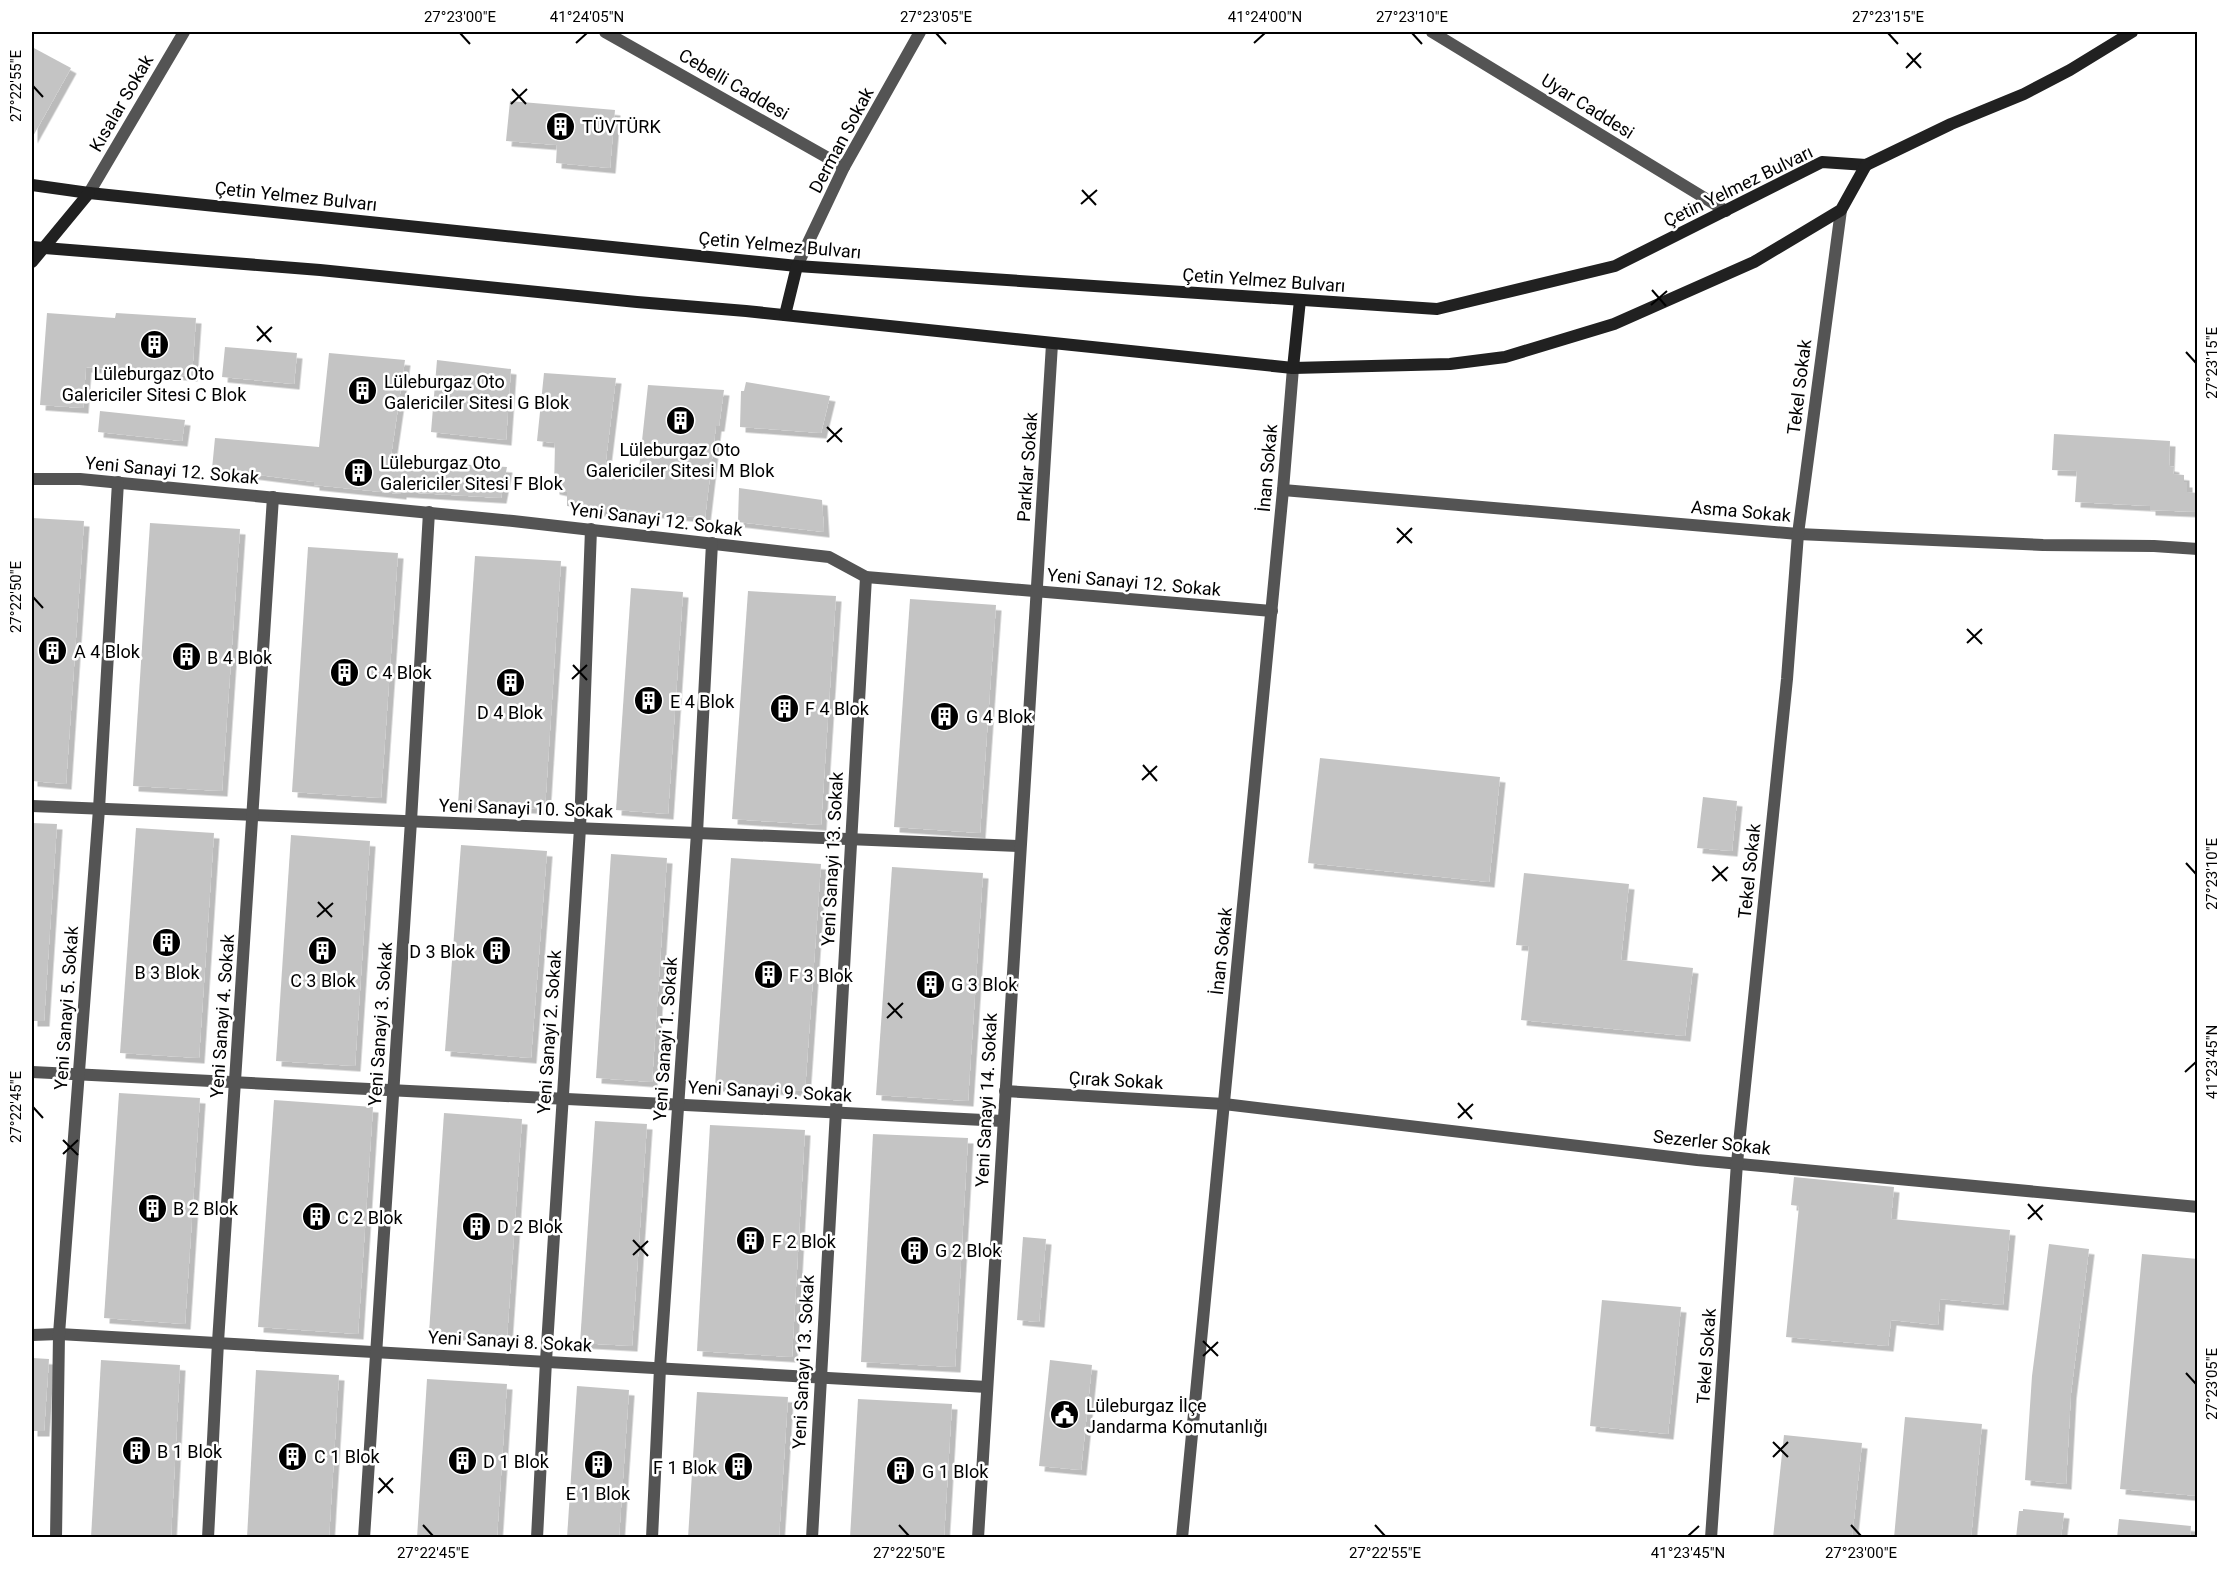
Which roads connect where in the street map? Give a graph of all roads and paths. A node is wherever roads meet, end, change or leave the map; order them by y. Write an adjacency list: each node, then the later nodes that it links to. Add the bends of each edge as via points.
1 (184, 32): 9 (street, Kısalar Sokak)
2 (605, 32): 7 (street, Cebelli Caddesi)
3 (920, 32): 7 (street, Derman Sokak)
4 (1432, 32): 11 (street, Uyar Caddesi)
5 (2132, 32): 6 (street, via 2024,94)
6 (1866, 165): 10 (street); 11 (street, Çetin Yelmez Bulvarı, via 1822,162)
7 (844, 167): 14 (street, Derman Sokak)
8 (32, 185): 9 (street, Çetin Yelmez Bulvarı)
9 (89, 193): 12 (street); 14 (street, Çetin Yelmez Bulvarı)
10 (1841, 210): 18 (street, via 1754,262 1624,319 1505,357 1450,364); 25 (street, Tekel Sokak)
11 (1726, 212): 15 (street, Çetin Yelmez Bulvarı, via 1615,266 1437,309)
12 (37, 247): 13 (street); 16 (street)
13 (32, 262)
14 (796, 266): 15 (street, Çetin Yelmez Bulvarı); 16 (street)
15 (1300, 300): 18 (street)
16 (785, 315): 17 (street)
17 (1052, 344): 18 (street); 29 (street, Parklar Sokak)
18 (1293, 368): 21 (street, İnan Sokak)
19 (32, 479): 20 (street, Yeni Sanayi 12. Sokak)
20 (118, 482): 22 (street, Yeni Sanayi 12. Sokak); 32 (street, Yeni Sanayi 5. Sokak)
21 (1283, 490): 25 (street, Asma Sokak); 30 (street, İnan Sokak)
22 (273, 497): 23 (street, Yeni Sanayi 12. Sokak); 33 (street, Yeni Sanayi 4. Sokak)
23 (429, 512): 24 (street, Yeni Sanayi 12. Sokak); 34 (street, Yeni Sanayi 3. Sokak)
24 (591, 530): 26 (street, Yeni Sanayi 12. Sokak); 35 (street, Yeni Sanayi 2. Sokak)
25 (1798, 534): 27 (street, Asma Sokak); 49 (street, Tekel Sokak, via 1787,679)
26 (712, 543): 28 (street, Yeni Sanayi 12. Sokak, via 829,557); 36 (street, Yeni Sanayi 1. Sokak)
27 (2198, 549)
28 (866, 577): 29 (street, Yeni Sanayi 12. Sokak); 37 (street, Yeni Sanayi 13. Sokak)
29 (1037, 592): 30 (street, Yeni Sanayi 12. Sokak); 38 (street, Yeni Sanayi 14. Sokak)
30 (1272, 611): 45 (street, İnan Sokak)
31 (32, 806): 32 (street, Yeni Sanayi 10. Sokak)
32 (99, 809): 33 (street, Yeni Sanayi 10. Sokak); 40 (street, Yeni Sanayi 5. Sokak)
33 (253, 815): 34 (street, Yeni Sanayi 10. Sokak); 41 (street, Yeni Sanayi 4. Sokak)
34 (411, 821): 35 (street, Yeni Sanayi 10. Sokak); 42 (street, Yeni Sanayi 3. Sokak)
35 (580, 828): 36 (street, Yeni Sanayi 10. Sokak); 44 (street, Yeni Sanayi 2. Sokak)
36 (697, 833): 37 (street, Yeni Sanayi 10. Sokak); 46 (street, Yeni Sanayi 1. Sokak)
37 (851, 839): 38 (street, Yeni Sanayi 10. Sokak); 47 (street, Yeni Sanayi 13. Sokak)
38 (1020, 846): 43 (street, Yeni Sanayi 14. Sokak)
39 (32, 1072): 40 (street, Yeni Sanayi 9. Sokak)
40 (79, 1074): 41 (street, Yeni Sanayi 9. Sokak); 51 (street, Yeni Sanayi 5. Sokak)
41 (235, 1082): 42 (street, Yeni Sanayi 9. Sokak); 53 (street, Yeni Sanayi 4. Sokak)
42 (393, 1090): 44 (street, Yeni Sanayi 9. Sokak); 54 (street, Yeni Sanayi 3. Sokak)
43 (1005, 1091): 45 (street, Çırak Sokak); 48 (street, Yeni Sanayi 14. Sokak)
44 (563, 1099): 46 (street, Yeni Sanayi 9. Sokak); 55 (street, Yeni Sanayi 2. Sokak)
45 (1224, 1104): 49 (street, Sezerler Sokak); 66 (street, İnan Sokak)
46 (678, 1105): 47 (street, Yeni Sanayi 9. Sokak); 56 (street, Yeni Sanayi 1. Sokak)
47 (835, 1113): 48 (street, Yeni Sanayi 9. Sokak); 57 (street, Yeni Sanayi 13. Sokak)
48 (1003, 1121): 58 (street, Yeni Sanayi 14. Sokak)
49 (1737, 1163): 50 (street, Sezerler Sokak); 67 (street, Tekel Sokak)
50 (2198, 1207)
51 (59, 1334): 52 (street, Yeni Sanayi 8. Sokak); 53 (street, Yeni Sanayi 8. Sokak); 59 (street, Yeni Sanayi 5. Sokak)
52 (32, 1335)
53 (218, 1342): 54 (street, Yeni Sanayi 8. Sokak); 60 (street, Yeni Sanayi 4. Sokak)
54 (376, 1352): 55 (street, Yeni Sanayi 8. Sokak); 61 (street, Yeni Sanayi 3. Sokak)
55 (546, 1361): 56 (street, Yeni Sanayi 8. Sokak); 62 (street, Yeni Sanayi 2. Sokak)
56 (660, 1368): 57 (street, Yeni Sanayi 8. Sokak); 63 (street, Yeni Sanayi 1. Sokak)
57 (820, 1377): 58 (street, Yeni Sanayi 8. Sokak); 64 (street, Yeni Sanayi 13. Sokak)
58 (987, 1387): 65 (street, Yeni Sanayi 14. Sokak)
59 (56, 1538)
60 (208, 1538)
61 (363, 1538)
62 (537, 1538)
63 (652, 1538)
64 (812, 1538)
65 (978, 1538)
66 (1182, 1538)
67 (1711, 1538)

